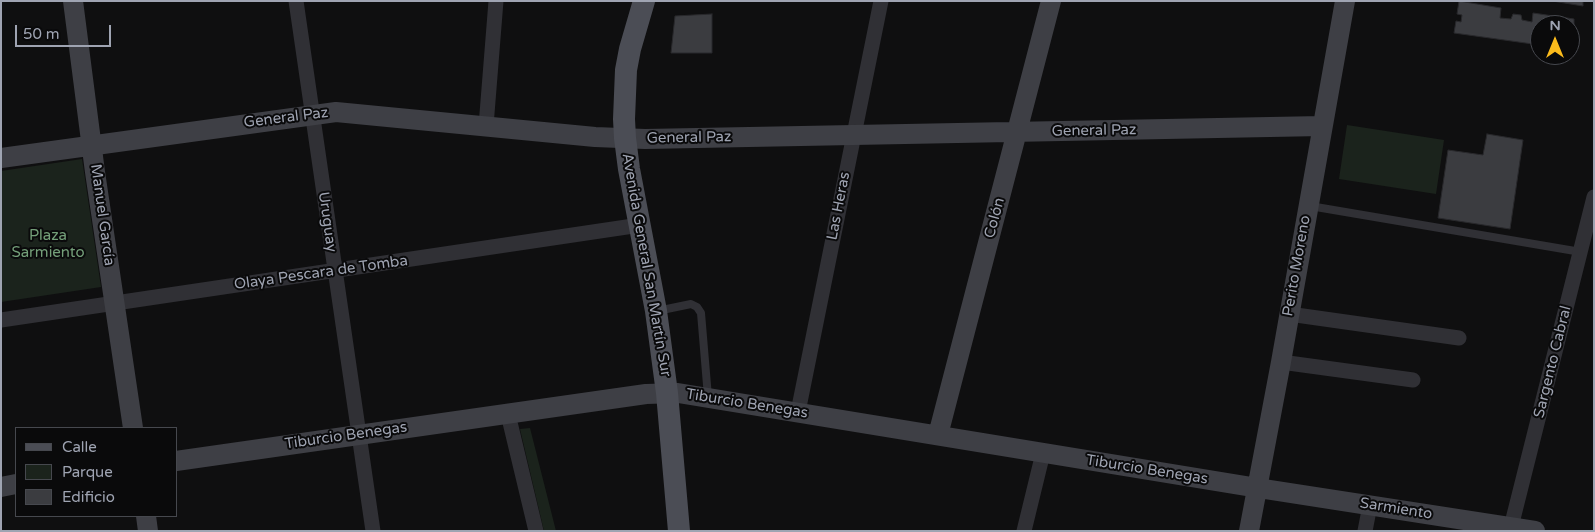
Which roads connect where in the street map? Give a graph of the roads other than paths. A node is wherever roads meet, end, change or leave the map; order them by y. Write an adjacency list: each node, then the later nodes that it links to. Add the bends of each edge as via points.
1 (73, 1): 14 (street, Manuel García)
2 (296, 1): 8 (street, Uruguay)
3 (496, 1): 9 (street)
4 (644, 1): 13 (main road, Avenida General San Martín Sur, via 627,65)
5 (882, 1): 12 (street, Las Heras)
6 (1051, 1): 11 (street, Colón)
7 (1345, 1): 10 (street, Perito Moreno)
8 (312, 114): 9 (street, General Paz, via 336,112); 14 (street, General Paz); 20 (street, Uruguay)
9 (486, 126): 13 (street, General Paz)
10 (1322, 126): 11 (street, General Paz); 17 (street, Perito Moreno)
11 (1016, 132): 12 (street, General Paz); 34 (street, Colón)
12 (855, 135): 13 (street, General Paz); 30 (street, Las Heras)
13 (625, 138): 18 (main road, Avenida General San Martín Sur)
14 (91, 146): 15 (street, General Paz); 21 (street, Manuel García)
15 (1, 158)
16 (1594, 197): 19 (street, Sargento Cabral)
17 (1308, 206): 19 (lane); 23 (street, Perito Moreno)
18 (640, 225): 20 (street, Olaya Pescara de Tomba); 22 (main road, Avenida General San Martín Sur)
19 (1581, 252): 42 (street, Sargento Cabral)
20 (335, 271): 21 (street, Olaya Pescara de Tomba); 33 (street, Uruguay)
21 (115, 304): 24 (street, Olaya Pescara de Tomba); 32 (street, Manuel García)
22 (656, 311): 28 (main road, Avenida General San Martín Sur); 29 (lane, via 691,304 701,313)
23 (1289, 314): 25 (street); 26 (street, Perito Moreno)
24 (1, 320)
25 (1459, 338)
26 (1281, 362): 27 (street); 39 (street, Perito Moreno)
27 (1413, 380)
28 (668, 393): 29 (street, Tiburcio Benegas); 31 (street, Tiburcio Benegas); 46 (main road, Avenida General San Martín Sur)
29 (708, 397): 30 (street, Tiburcio Benegas)
30 (798, 412): 34 (street, Tiburcio Benegas)
31 (508, 414): 33 (street, Tiburcio Benegas); 45 (street)
32 (133, 427)
33 (359, 434): 36 (street, Tiburcio Benegas); 44 (street, Uruguay)
34 (938, 435): 35 (street, Tiburcio Benegas)
35 (1043, 452): 39 (street, Tiburcio Benegas); 47 (street)
36 (178, 461)
37 (15, 484): 38 (street)
38 (1, 487)
39 (1258, 488): 40 (street, Sarmiento); 48 (street, Perito Moreno)
40 (1370, 505): 42 (street, Sarmiento); 49 (street)
41 (146, 517): 43 (street)
42 (1511, 527): 50 (street, Sarmiento)
43 (148, 531)
44 (373, 531)
45 (536, 531)
46 (679, 531)
47 (1024, 531)
48 (1249, 531)
49 (1365, 531)
50 (1535, 531)

